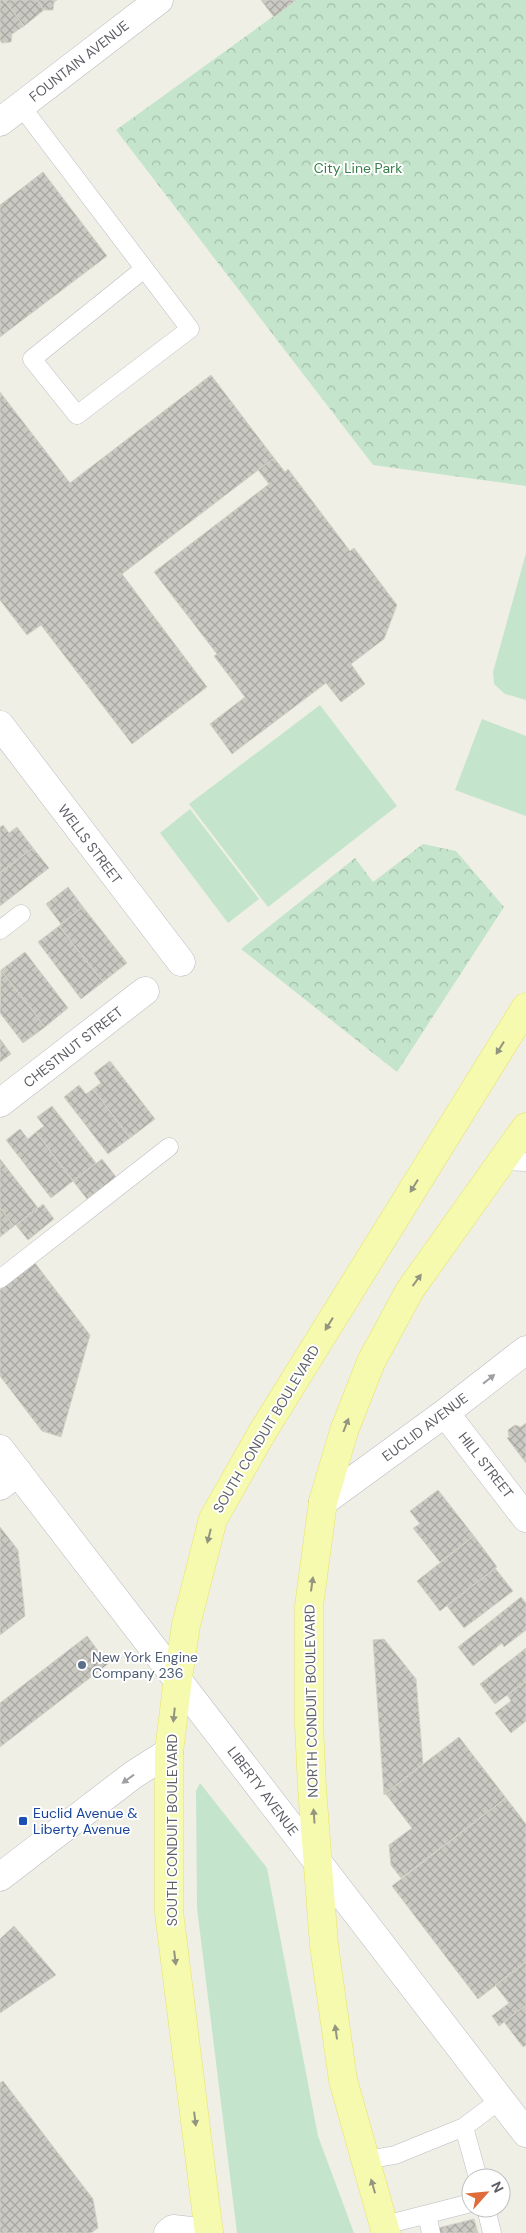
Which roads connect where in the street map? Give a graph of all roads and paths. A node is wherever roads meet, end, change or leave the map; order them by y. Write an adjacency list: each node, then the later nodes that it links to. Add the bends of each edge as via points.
1 (159, 0): 2 (street, FOUNTAIN AVENUE)
2 (10, 114): 3 (lane)
3 (144, 269): 3 (lane, via 32,359 77,416 190,329)
4 (0, 725): 7 (street, WELLS STREET)
5 (21, 914): 6 (lane)
6 (0, 930)
7 (181, 962)
8 (145, 991): 10 (street, CHESTNUT STREET)
9 (526, 1007): 21 (main road, SOUTH CONDUIT BOULEVARD, one-way to 21, via 263,1430 213,1519 186,1625)
10 (0, 1103)
11 (526, 1127): 13 (main road, NORTH CONDUIT BOULEVARD)
12 (169, 1147): 14 (lane)
13 (514, 1162): 19 (main road, NORTH CONDUIT BOULEVARD, one-way to 13, via 344,1431 371,1362 410,1290)
14 (0, 1279)
15 (526, 1350): 16 (street, EUCLID AVENUE, one-way to 15)
16 (445, 1413): 19 (street, EUCLID AVENUE); 20 (street, HILL STREET)
17 (0, 1449): 18 (street, LIBERTY AVENUE)
18 (9, 1479): 21 (street, LIBERTY AVENUE)
19 (323, 1502): 23 (main road, NORTH CONDUIT BOULEVARD, one-way to 19, via 309,1724 309,1606)
20 (526, 1518)
21 (178, 1678): 22 (main road, SOUTH CONDUIT BOULEVARD, one-way to 22); 23 (street, LIBERTY AVENUE)
22 (170, 1752): 24 (street, one-way to 24, via 133,1775); 34 (main road, SOUTH CONDUIT BOULEVARD, one-way to 34, via 169,1912)
23 (318, 1864): 25 (street, LIBERTY AVENUE); 28 (main road, NORTH CONDUIT BOULEVARD, one-way to 23, via 343,2080 324,1945)
24 (0, 1877)
25 (500, 2100): 26 (lane); 27 (street, LIBERTY AVENUE)
26 (464, 2127): 28 (lane, via 395,2156); 29 (lane)
27 (526, 2133)
28 (366, 2160): 32 (main road, NORTH CONDUIT BOULEVARD, one-way to 28)
29 (475, 2168)
30 (461, 2206): 31 (lane)
31 (427, 2215): 32 (lane); 35 (lane)
32 (386, 2229)
33 (168, 2233): 34 (street, via 173,2229)
34 (209, 2233)
35 (431, 2233)

